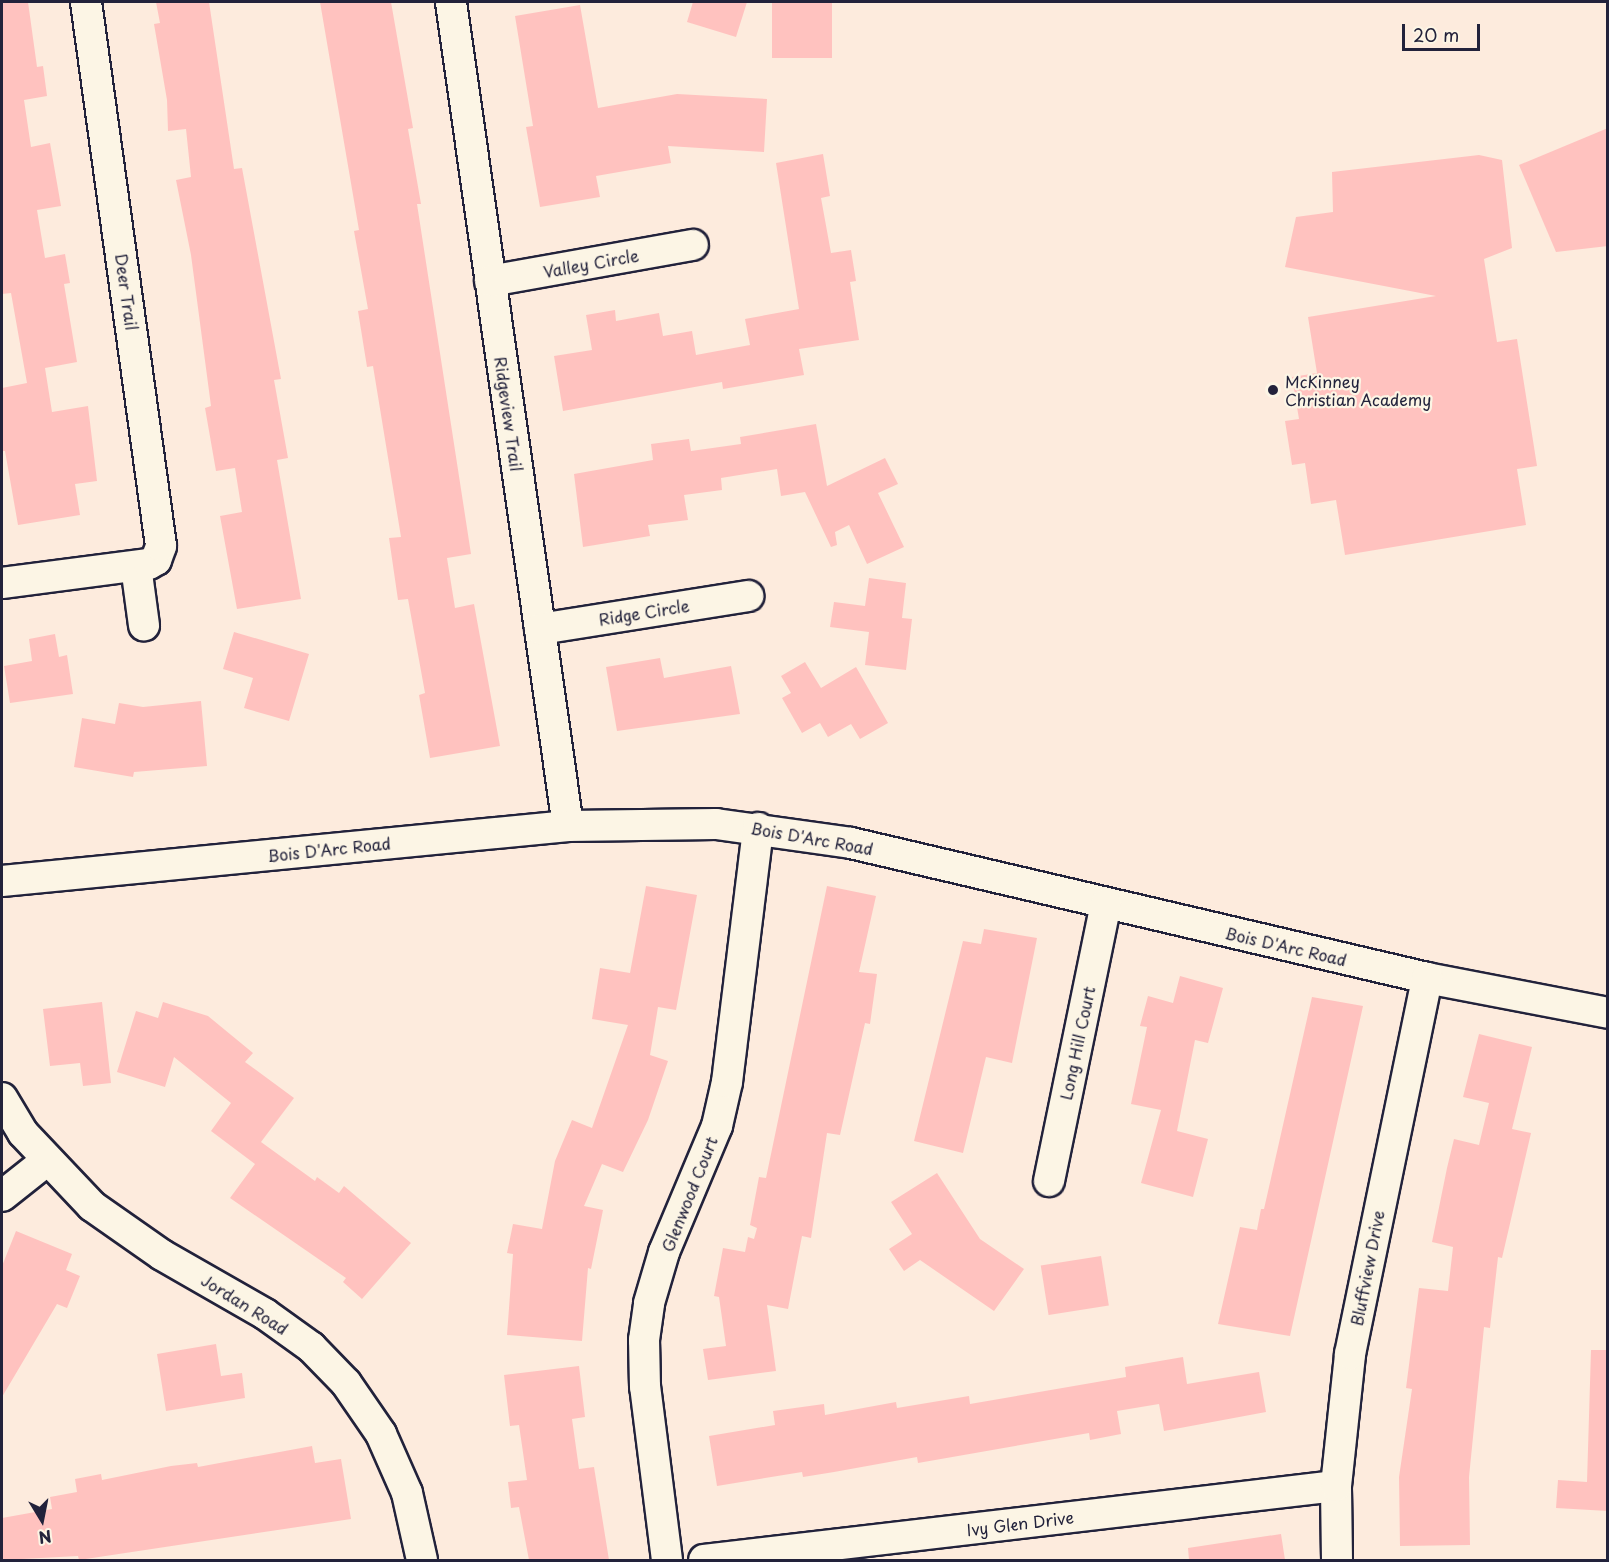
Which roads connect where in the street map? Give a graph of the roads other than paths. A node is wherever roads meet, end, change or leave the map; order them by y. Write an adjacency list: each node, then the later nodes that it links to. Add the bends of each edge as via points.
1 (86, 2): 5 (street, Deer Trail, via 161,537 156,560)
2 (451, 2): 4 (street, Ridgeview Trail)
3 (693, 245): 4 (street, Valley Circle)
4 (490, 281): 9 (street, Ridgeview Trail)
5 (136, 566): 6 (street, Deer Trail); 8 (street)
6 (2, 583)
7 (748, 596): 9 (street, Ridge Circle)
8 (144, 625)
9 (540, 629): 10 (street, Ridgeview Trail)
10 (568, 826): 11 (street, Bois D'Arc Road, via 671,822); 12 (street, Bois D'Arc Road)
11 (758, 828): 13 (street, Bois D'Arc Road, via 851,843); 22 (street, Glenwood Court, via 727,1082 717,1126 664,1252 649,1303 644,1340 645,1387)
12 (2, 881)
13 (1106, 904): 14 (street, Bois D'Arc Road); 18 (street, Long Hill Court)
14 (1427, 978): 15 (street, Bois D'Arc Road); 20 (street, Bluffview Drive, via 1350,1354)
15 (1608, 1013)
16 (2, 1098): 17 (street, Jordan Road)
17 (46, 1161): 19 (street); 21 (street, Jordan Road, via 92,1206 162,1255 265,1314 311,1347 346,1383 381,1434 407,1492)
18 (1048, 1181)
19 (2, 1196)
20 (1336, 1486): 23 (street, Ivy Glen Drive); 24 (street, Bluffview Drive)
21 (422, 1560)
22 (668, 1560)
23 (704, 1560)
24 (1337, 1560)

